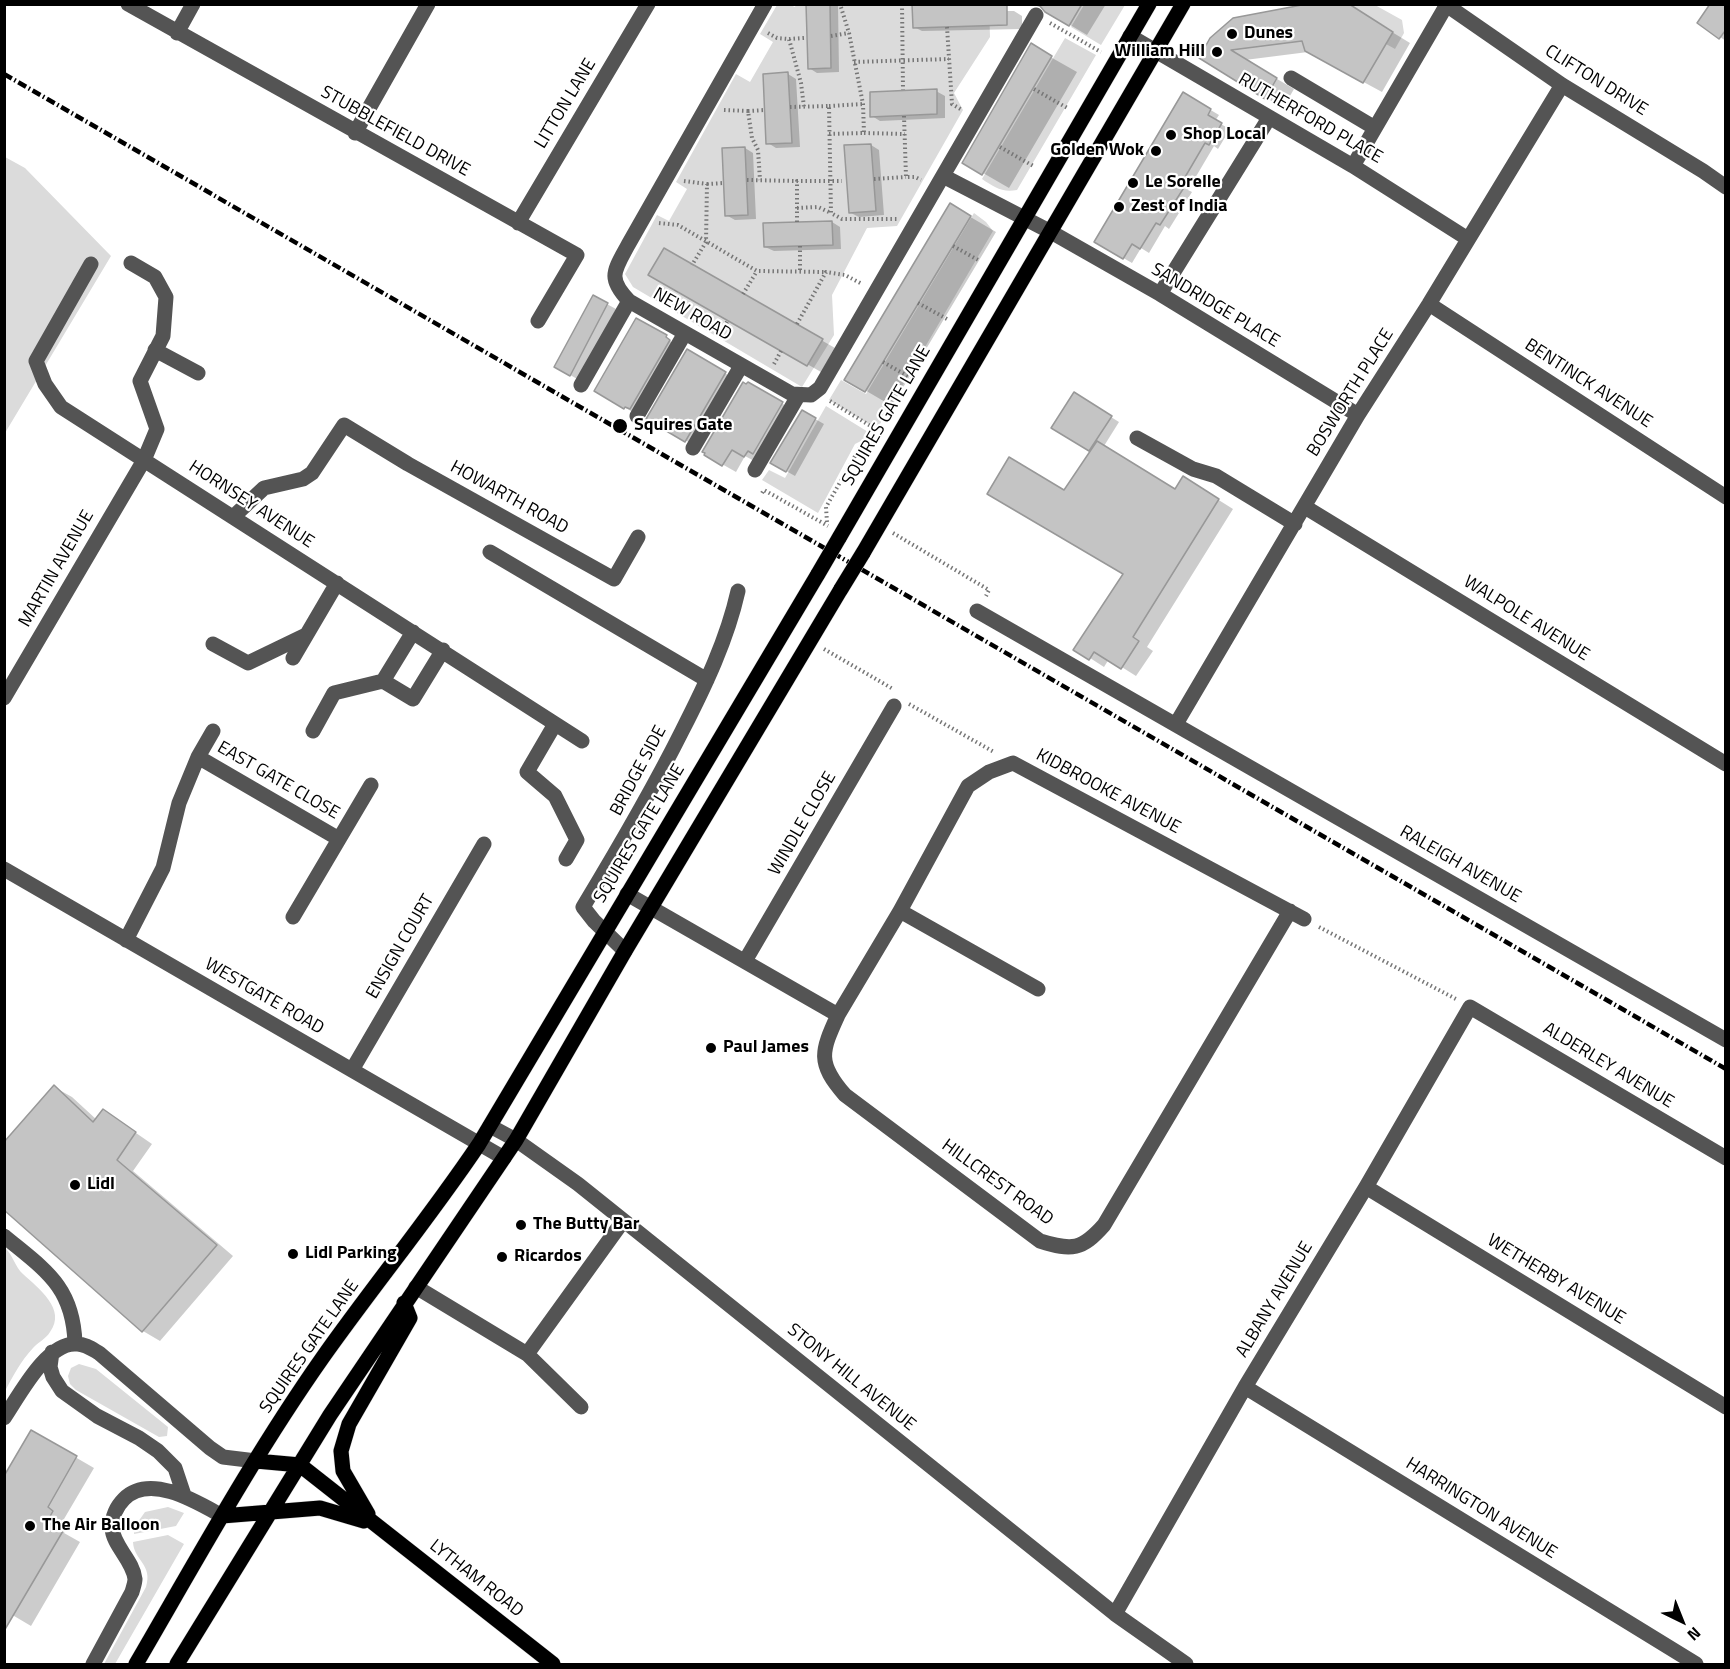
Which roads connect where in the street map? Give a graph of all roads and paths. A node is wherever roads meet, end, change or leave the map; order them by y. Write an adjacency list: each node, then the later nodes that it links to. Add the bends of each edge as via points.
1 (128, 4): 14 (street, STUBBLEFIELD DRIVE)
2 (193, 4): 14 (street)
3 (428, 4): 41 (street)
4 (648, 4): 65 (street, LITTON LANE)
5 (765, 4): 12 (street, NEW ROAD)
6 (840, 4): 15 (path)
7 (902, 4): 22 (path)
8 (1149, 4): 17 (main road, SQUIRES GATE LANE)
9 (1183, 4): 20 (main road)
10 (1446, 5): 26 (street, CLIFTON DRIVE); 40 (street)
11 (1036, 15): 23 (path); 38 (street)
12 (754, 24): 19 (path, via 777,38); 30 (street, NEW ROAD)
13 (947, 27): 21 (path)
14 (177, 33): 41 (street, STUBBLEFIELD DRIVE)
15 (849, 33): 16 (path); 24 (path)
16 (831, 36)
17 (1130, 36): 20 (street, RUTHERFORD PLACE); 23 (main road, SQUIRES GATE LANE)
18 (804, 38): 19 (path)
19 (789, 39): 33 (path)
20 (1156, 51): 39 (street, RUTHERFORD PLACE); 67 (main road)
21 (949, 59): 22 (path); 38 (path, via 952,104)
22 (902, 60): 24 (path); 28 (path)
23 (1115, 61): 37 (main road, SQUIRES GATE LANE)
24 (854, 62): 29 (path)
25 (1290, 78): 40 (street)
26 (1562, 85): 59 (street, CLIFTON DRIVE); 68 (street, BOSWORTH PLACE)
27 (1034, 89): 37 (path)
28 (903, 90)
29 (863, 104): 31 (path); 42 (path)
30 (707, 106): 35 (path); 47 (street, NEW ROAD)
31 (829, 106): 33 (path); 43 (path)
32 (790, 107): 33 (path)
33 (804, 107)
34 (765, 110): 35 (path)
35 (748, 111): 52 (path, via 758,150)
36 (904, 116): 44 (path)
37 (1083, 116): 48 (main road, SQUIRES GATE LANE)
38 (976, 118): 56 (street)
39 (1269, 118): 46 (street, RUTHERFORD PLACE); 81 (street)
40 (1375, 128): 46 (street)
41 (355, 133): 65 (street, STUBBLEFIELD DRIVE)
42 (864, 133): 43 (path); 44 (path)
43 (829, 134): 53 (path)
44 (905, 134): 49 (path)
45 (1000, 147): 48 (path)
46 (1353, 166): 68 (street, RUTHERFORD PLACE)
47 (668, 173): 58 (path, via 682,181); 62 (street, NEW ROAD)
48 (1049, 174): 63 (main road, SQUIRES GATE LANE)
49 (906, 177): 50 (path); 56 (path)
50 (874, 179)
51 (747, 180): 52 (path)
52 (760, 180): 55 (path)
53 (830, 181): 54 (path); 55 (path); 61 (path)
54 (842, 181)
55 (797, 182): 60 (path)
56 (939, 182): 63 (street); 66 (street)
57 (724, 183): 58 (path)
58 (707, 184): 69 (path)
59 (1725, 187)
60 (797, 208): 61 (path, via 818,207); 64 (path)
61 (831, 213): 66 (path, via 843,219 901,219)
62 (644, 215): 69 (path, via 659,223 678,225); 82 (street, NEW ROAD, via 615,276 616,288)
63 (1023, 218): 67 (street, SANDRIDGE PLACE); 75 (main road, SQUIRES GATE LANE)
64 (797, 222)
65 (518, 223): 85 (street, STUBBLEFIELD DRIVE, via 577,255)
66 (914, 226): 79 (street)
67 (1051, 232): 81 (street, SANDRIDGE PLACE); 141 (main road, bridge)
68 (1468, 239): 84 (street, BOSWORTH PLACE)
69 (706, 242): 74 (path); 76 (path)
70 (800, 246): 77 (path)
71 (952, 246): 75 (path)
72 (131, 263): 89 (street, MARTIN AVENUE, via 155,277 166,297 163,336)
73 (91, 264): 102 (street, HORNSEY AVENUE, via 36,361 45,384 61,407)
74 (692, 265)
75 (994, 269): 87 (main road, SQUIRES GATE LANE)
76 (757, 271): 77 (path); 80 (path)
77 (800, 271): 78 (path)
78 (826, 272): 79 (path, via 845,275); 86 (path)
79 (875, 292): 95 (street, via 820,388 811,395)
80 (743, 294)
81 (1161, 294): 97 (street, SANDRIDGE PLACE)
82 (629, 301): 88 (street, NEW ROAD); 94 (street)
83 (918, 303): 87 (path)
84 (1430, 304): 97 (street, BOSWORTH PLACE); 105 (street, BENTINCK AVENUE)
85 (538, 321)
86 (797, 324)
87 (961, 327): 140 (main road, SQUIRES GATE LANE, bridge)
88 (685, 333): 91 (street, NEW ROAD); 98 (street)
89 (156, 350): 92 (street); 102 (street, MARTIN AVENUE, via 140,381 157,429)
90 (883, 362): 93 (path)
91 (741, 366): 95 (street, NEW ROAD); 101 (street)
92 (198, 373)
93 (908, 376)
94 (581, 385)
95 (798, 396): 103 (street)
96 (829, 400): 99 (path)
97 (1358, 415): 106 (street, BOSWORTH PLACE)
98 (637, 416)
99 (877, 429)
100 (1137, 438): 109 (street, via 1193,469 1216,476)
101 (693, 448)
102 (144, 460): 107 (street, HORNSEY AVENUE); 125 (street, MARTIN AVENUE)
103 (755, 470)
104 (762, 493): 108 (path, via 764,490)
105 (1725, 497)
106 (1305, 507): 109 (street, BOSWORTH PLACE); 134 (street, WALPOLE AVENUE)
107 (233, 517): 110 (street, HOWARTH ROAD, via 264,488 312,473 344,425 614,579); 113 (street, HORNSEY AVENUE)
108 (819, 522)
109 (1295, 524): 128 (street, BOSWORTH PLACE)
110 (638, 537)
111 (900, 537): 115 (path, via 989,590)
112 (490, 552): 123 (street)
113 (337, 583): 116 (street, HORNSEY AVENUE); 117 (street)
114 (738, 591): 123 (street, BRIDGE SIDE, via 731,620)
115 (977, 611): 128 (street, RALEIGH AVENUE)
116 (412, 632): 119 (street, HORNSEY AVENUE); 124 (street)
117 (306, 635): 118 (street, via 248,663); 121 (street)
118 (213, 644)
119 (443, 651): 124 (street, via 413,699); 127 (street, HORNSEY AVENUE)
120 (831, 653): 122 (path)
121 (293, 658)
122 (873, 677)
123 (706, 680): 145 (street, BRIDGE SIDE, via 652,789 583,907)
124 (383, 681): 129 (street, via 334,693)
125 (4, 698)
126 (894, 706): 133 (path, via 900,698); 148 (street, WINDLE CLOSE)
127 (555, 724): 131 (street, HORNSEY AVENUE); 138 (street, via 527,772 555,796 577,840)
128 (1176, 724): 152 (street, RALEIGH AVENUE)
129 (313, 730)
130 (213, 731): 132 (street, EAST GATE CLOSE)
131 (582, 741)
132 (198, 757): 136 (street, EAST GATE CLOSE); 146 (street, EAST GATE CLOSE, via 179,802 163,868)
133 (1013, 763): 142 (street, KIDBROOKE AVENUE, via 968,786); 143 (street, KIDBROOKE AVENUE)
134 (1725, 764)
135 (371, 785): 136 (street, EAST GATE CLOSE)
136 (339, 839): 144 (street, EAST GATE CLOSE)
137 (484, 843): 153 (street, ENSIGN COURT)
138 (566, 859)
139 (4, 869): 146 (street, WESTGATE ROAD)
140 (627, 894): 141 (street); 145 (main road, SQUIRES GATE LANE)
141 (651, 907): 147 (main road); 148 (street)
142 (900, 911): 149 (street); 151 (street, KIDBROOKE AVENUE)
143 (1297, 915): 150 (path); 151 (street, HILLCREST ROAD, via 1104,1225 1090,1242 1076,1247 1057,1247 1040,1241 846,1095 828,1073 824,1056)
144 (293, 917)
145 (605, 932): 147 (street, BRIDGE SIDE); 154 (main road, SQUIRES GATE LANE)
146 (126, 940): 153 (street, WESTGATE ROAD)
147 (625, 951): 155 (main road)
148 (745, 961): 151 (street)
149 (1038, 989)
150 (1470, 1007): 158 (street, ALDERLEY AVENUE); 159 (street, ALBANY AVENUE)
151 (838, 1015)
152 (1725, 1040)
153 (352, 1070): 156 (street, WESTGATE ROAD)
154 (490, 1126): 155 (street, STONY HILL AVENUE); 156 (main road, SQUIRES GATE LANE)
155 (516, 1140): 157 (main road); 160 (street, STONY HILL AVENUE)
156 (479, 1144): 157 (street, WESTGATE ROAD); 171 (main road, SQUIRES GATE LANE, via 440,1203 323,1357)
157 (504, 1158): 162 (main road)
158 (1725, 1158)
159 (1366, 1187): 167 (street, ALBANY AVENUE); 169 (street, WETHERBY AVENUE)
160 (623, 1221): 166 (street); 177 (street, STONY HILL AVENUE)
161 (4, 1236): 164 (street, via 59,1285 68,1301)
162 (416, 1287): 163 (main road); 166 (street)
163 (404, 1303): 172 (main road); 176 (main road, via 410,1318 349,1424 341,1451 347,1481)
164 (75, 1343): 165 (street); 171 (street, via 99,1353 223,1457)
165 (52, 1352): 170 (street); 173 (street, via 50,1367 62,1391 158,1451 175,1468)
166 (527, 1354): 168 (street)
167 (1245, 1387): 177 (street, ALBANY AVENUE); 183 (street, HARRINGTON AVENUE)
168 (580, 1407)
169 (1725, 1407)
170 (4, 1418)
171 (256, 1461): 172 (main road); 175 (main road, SQUIRES GATE LANE)
172 (300, 1465): 174 (main road); 176 (main road, LYTHAM ROAD)
173 (184, 1495): 175 (street); 178 (street, via 148,1488 127,1496 115,1508 112,1530 135,1579 132,1592)
174 (269, 1513): 175 (main road, LYTHAM ROAD); 176 (main road, LYTHAM ROAD, via 320,1508); 180 (main road)
175 (222, 1516): 179 (main road, SQUIRES GATE LANE)
176 (375, 1524): 181 (main road, LYTHAM ROAD)
177 (1115, 1614): 182 (street, STONY HILL AVENUE)
178 (93, 1665)
179 (136, 1665)
180 (177, 1665)
181 (553, 1665)
182 (1186, 1665)
183 (1696, 1665)

